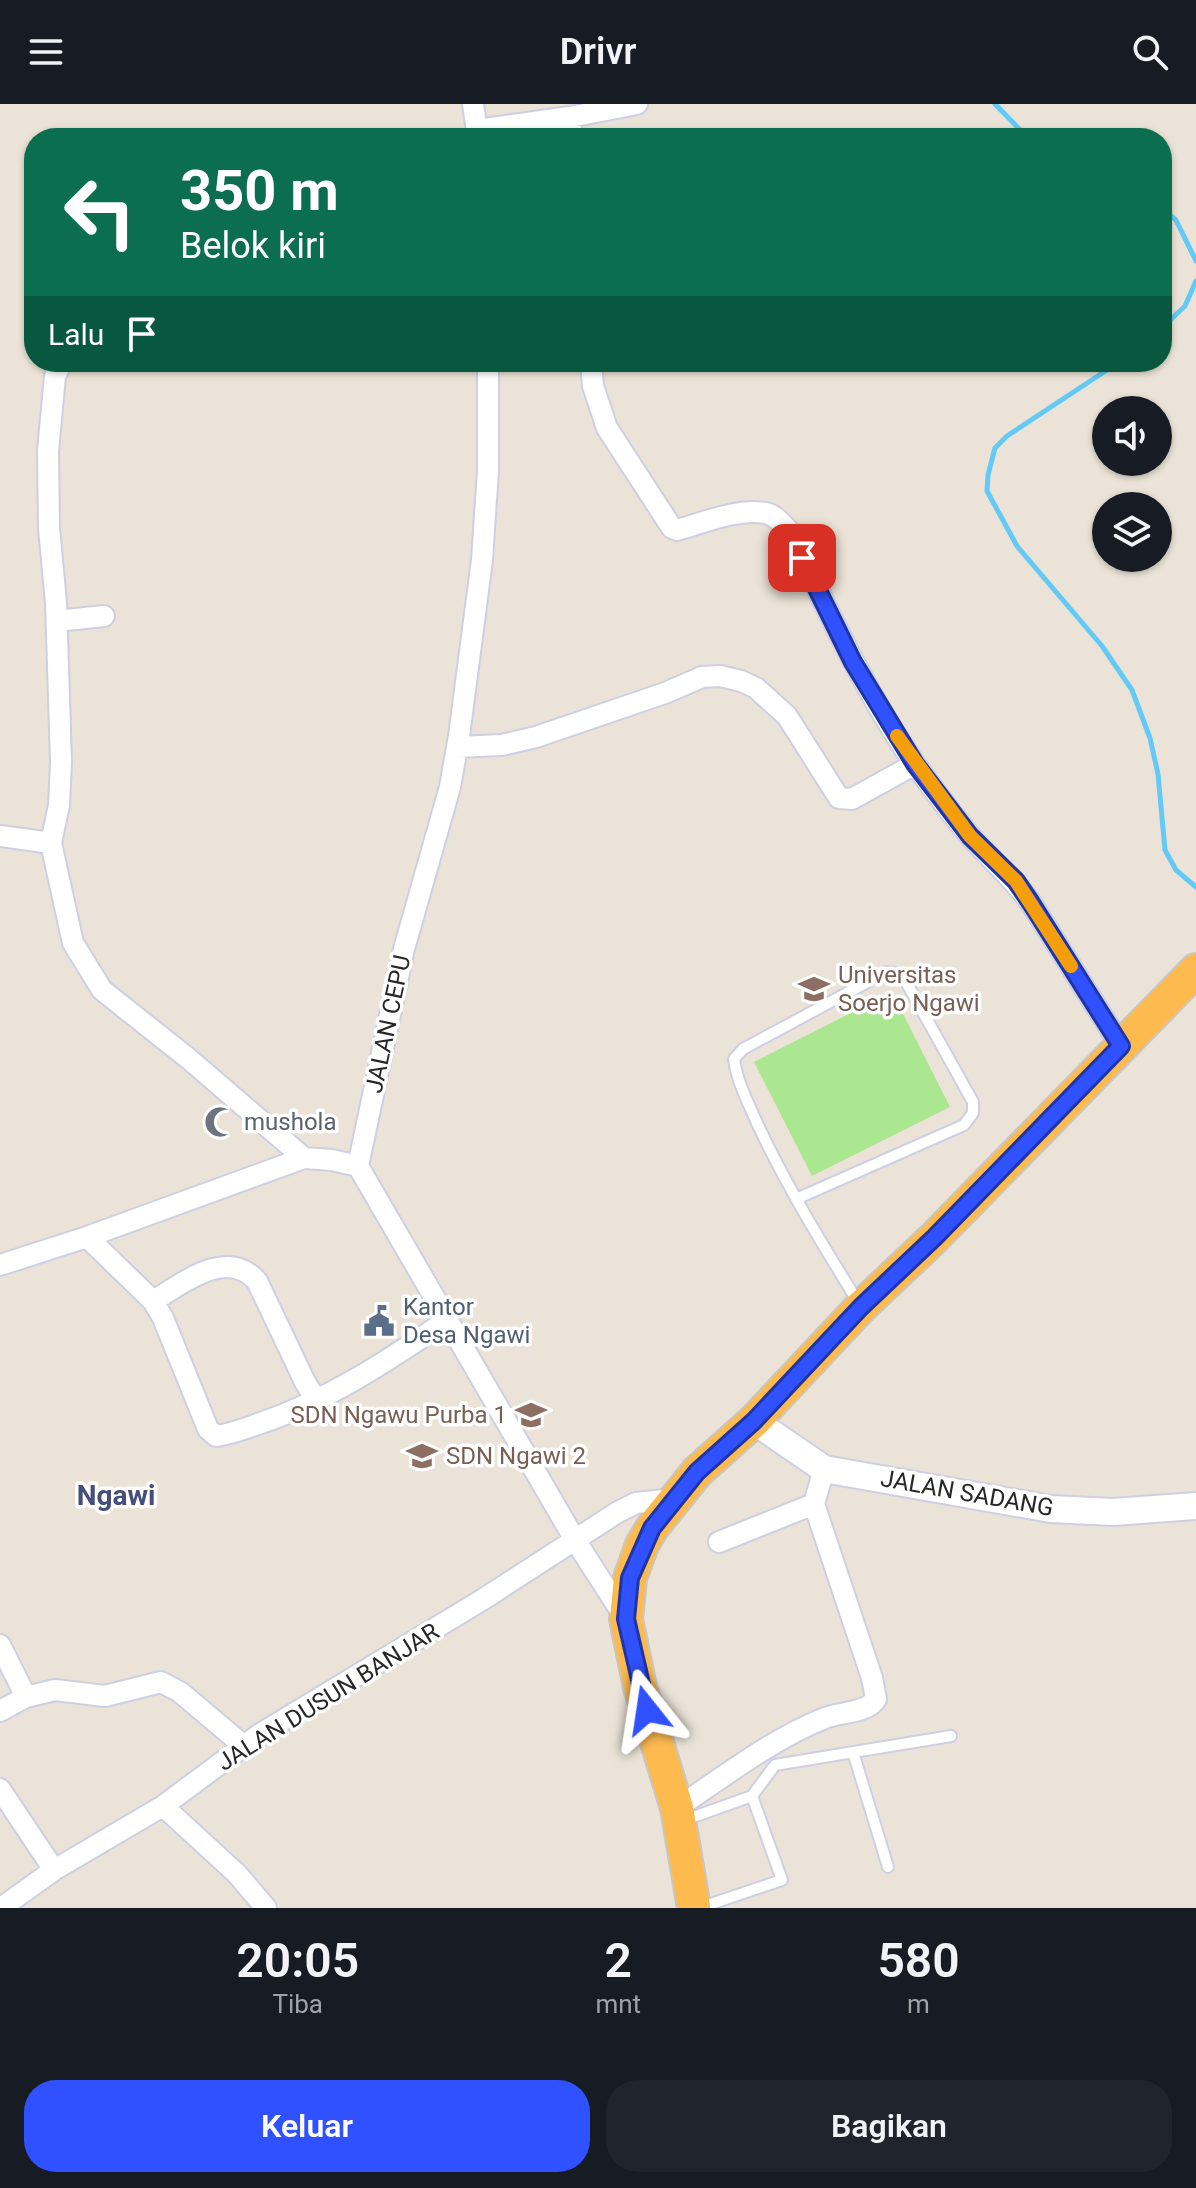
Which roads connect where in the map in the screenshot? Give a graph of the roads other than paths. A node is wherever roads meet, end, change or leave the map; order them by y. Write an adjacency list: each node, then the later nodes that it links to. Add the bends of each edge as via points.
1 (473, 104): 4 (street)
2 (637, 104): 3 (street)
3 (570, 117): 5 (street); 6 (street)
4 (477, 128)
5 (510, 128)
6 (571, 128)
7 (57, 372): 11 (street, via 48,451)
8 (488, 372): 12 (street, JALAN CEPU, via 482,560)
9 (592, 372): 13 (street, via 607,428 672,528 766,513 790,532 853,662)
10 (104, 616): 11 (street)
11 (57, 621): 15 (street, via 61,762)
12 (457, 747): 13 (street, via 536,737 702,677 720,676 756,688 779,708 839,798 852,799); 19 (street, JALAN CEPU, via 404,949)
13 (915, 764): 17 (street, via 970,836 1024,892)
14 (0, 836): 15 (street)
15 (51, 843): 18 (street, via 73,943 102,990)
16 (1196, 970): 17 (highway)
17 (1121, 1046): 24 (highway)
18 (304, 1158): 19 (street); 21 (street)
19 (358, 1166): 25 (street)
20 (796, 1199): 20 (lane, via 736,1076 734,1059 743,1049 886,972 896,973 918,1000 973,1102 973,1113 964,1125); 24 (lane)
21 (87, 1237): 22 (street); 23 (street)
22 (0, 1265)
23 (153, 1301): 26 (street, via 203,1270 233,1265 249,1272); 26 (street, via 208,1429 216,1436)
24 (861, 1307): 27 (highway)
25 (446, 1321): 26 (street, via 375,1369); 32 (street)
26 (316, 1400)
27 (754, 1421): 28 (main road, JALAN SADANG); 29 (highway)
28 (824, 1469): 30 (street); 31 (main road, JALAN SADANG, via 1051,1509 1113,1512)
29 (674, 1499): 32 (street, JALAN DUSUN BANJAR, via 636,1503); 34 (highway, via 642,1545 630,1578)
30 (814, 1504): 33 (street); 44 (street, via 876,1699 798,1731)
31 (1196, 1506)
32 (575, 1540): 34 (street); 39 (street, JALAN DUSUN BANJAR)
33 (719, 1542)
34 (626, 1619): 44 (highway)
35 (0, 1645): 36 (street)
36 (26, 1697): 37 (street); 39 (street, via 55,1690 105,1696 161,1682)
37 (0, 1711)
38 (951, 1736): 40 (lane)
39 (244, 1746): 43 (street, JALAN DUSUN BANJAR)
40 (853, 1752): 42 (lane, via 775,1765); 45 (lane)
41 (0, 1789): 46 (street)
42 (752, 1796): 44 (lane); 49 (lane, via 782,1880)
43 (163, 1806): 46 (street, JALAN DUSUN BANJAR); 47 (street, via 237,1874)
44 (678, 1815): 49 (highway)
45 (888, 1867)
46 (54, 1870): 48 (street, JALAN DUSUN BANJAR)
47 (254, 1904)
48 (1, 1908)
49 (696, 1908)

